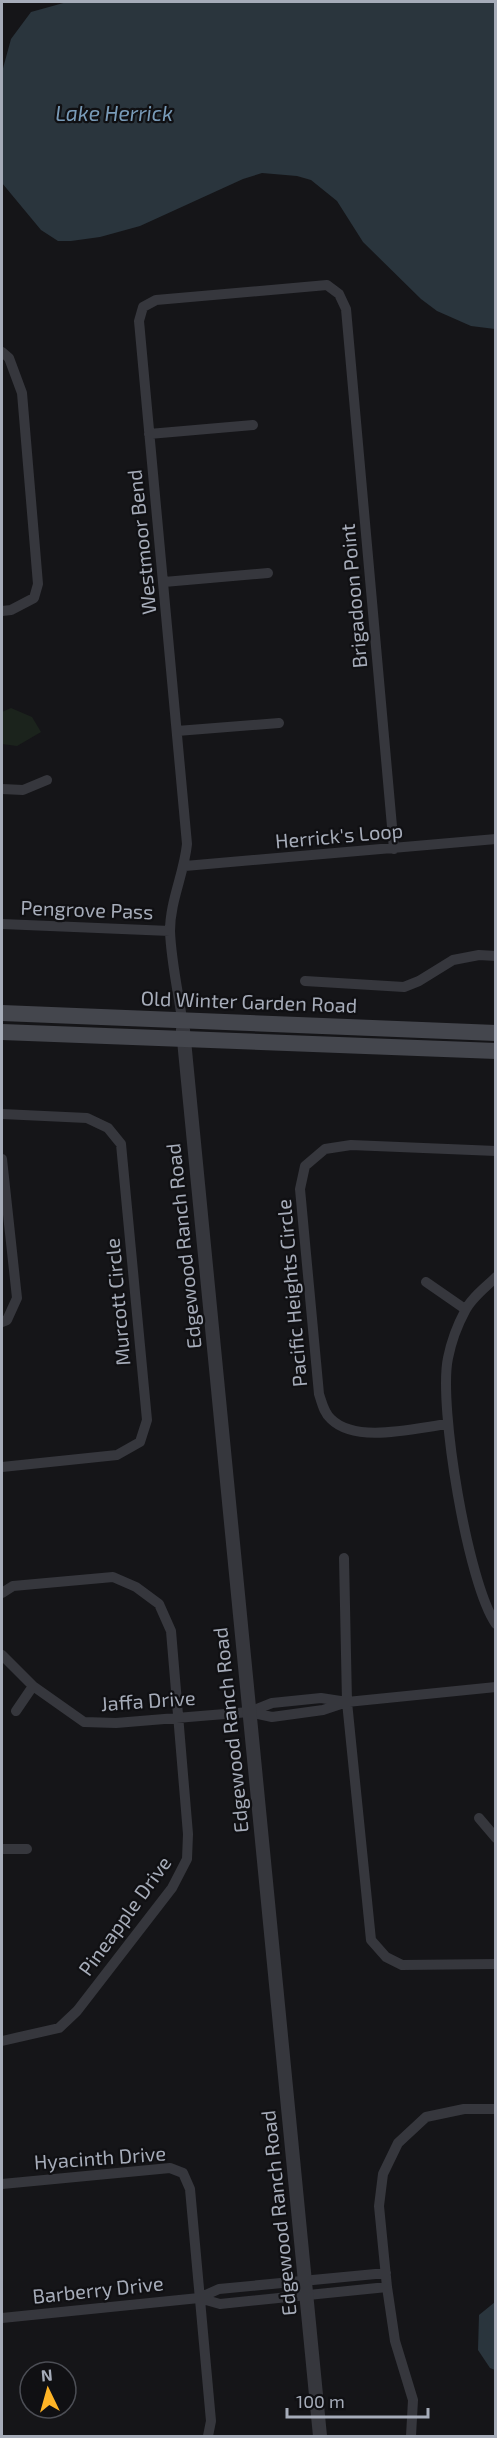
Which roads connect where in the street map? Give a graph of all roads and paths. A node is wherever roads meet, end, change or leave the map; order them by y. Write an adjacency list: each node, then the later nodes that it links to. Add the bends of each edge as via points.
1 (349, 339): 4 (street, Westmoor Bend, via 346,309 339,294 327,285 156,300 144,307 139,321); 13 (street, Brigadoon Point)
2 (2, 352): 7 (street, via 9,358 22,393 39,584 34,598)
3 (253, 425): 4 (street)
4 (149, 434): 6 (street, Westmoor Bend)
5 (268, 573): 6 (street)
6 (164, 582): 9 (street, Westmoor Bend)
7 (2, 611)
8 (279, 723): 9 (street)
9 (177, 731): 14 (street, Westmoor Bend, via 187,844)
10 (47, 780): 11 (street, via 23,790)
11 (2, 789)
12 (495, 839): 13 (street, Herrick's Loop)
13 (394, 849): 14 (street, Herrick's Loop)
14 (185, 866): 16 (street, Westmoor Bend, via 174,900)
15 (2, 924): 16 (street, Pengrove Pass)
16 (170, 931): 20 (street, Westmoor Bend)
17 (495, 956): 18 (street, via 453,960 404,987)
18 (305, 981)
19 (2, 1013): 20 (main road, Old Winter Garden Road)
20 (182, 1019): 22 (main road, Old Winter Garden Road); 23 (street, Edgewood Ranch Road)
21 (2, 1032): 23 (main road, Old Winter Garden Road)
22 (495, 1033)
23 (184, 1038): 24 (main road, Old Winter Garden Road); 42 (street, Edgewood Ranch Road)
24 (495, 1051)
25 (2, 1114): 33 (street, Murcott Circle, via 87,1118 108,1128 121,1144 147,1420 140,1442 117,1455)
26 (495, 1151): 32 (street, Pacific Heights Circle, via 351,1145 325,1149 305,1166 300,1189 319,1394 324,1411 345,1429 364,1433)
27 (2, 1158): 31 (street, via 17,1298 7,1320)
28 (495, 1277): 30 (street)
29 (426, 1282): 30 (street)
30 (465, 1310): 32 (street, via 448,1358)
31 (2, 1322)
32 (448, 1424): 36 (street, via 470,1560 487,1612)
33 (2, 1467)
34 (344, 1558): 40 (street)
35 (2, 1593): 43 (street, Pineapple Drive, via 13,1586 113,1577 136,1587 159,1604 171,1631)
36 (495, 1624)
37 (2, 1655): 38 (street, Jaffa Drive)
38 (33, 1686): 41 (street); 43 (street, Jaffa Drive, via 84,1722)
39 (495, 1687): 40 (street, Jaffa Drive)
40 (347, 1702): 42 (street, Jaffa Drive, via 272,1717); 48 (street, via 371,1940 386,1957 402,1965)
41 (16, 1711)
42 (249, 1712): 43 (street, Jaffa Drive); 53 (street, Edgewood Ranch Road)
43 (178, 1717): 49 (street, Pineapple Drive, via 188,1842 187,1859 172,1888 77,2011 59,2028)
44 (479, 1818): 45 (street)
45 (495, 1838)
46 (2, 1849): 47 (street)
47 (27, 1849)
48 (495, 1964)
49 (2, 2041)
50 (495, 2109): 52 (street, via 464,2109 426,2117 398,2142 383,2174 379,2206)
51 (2, 2184): 56 (street, Hyacinth Drive, via 170,2168 183,2173 190,2189)
52 (386, 2273): 53 (street, Barberry Drive); 54 (street)
53 (305, 2281): 55 (street, Edgewood Ranch Road); 56 (street, Barberry Drive, via 219,2289)
54 (387, 2287): 55 (street, Barberry Drive); 60 (street, via 395,2342 412,2400)
55 (306, 2295): 56 (street, Barberry Drive, via 220,2304); 59 (street, Edgewood Ranch Road)
56 (199, 2298): 57 (street, Barberry Drive); 58 (street, Hyacinth Drive, via 212,2421)
57 (2, 2318)
58 (208, 2436)
59 (320, 2436)
60 (411, 2436)

